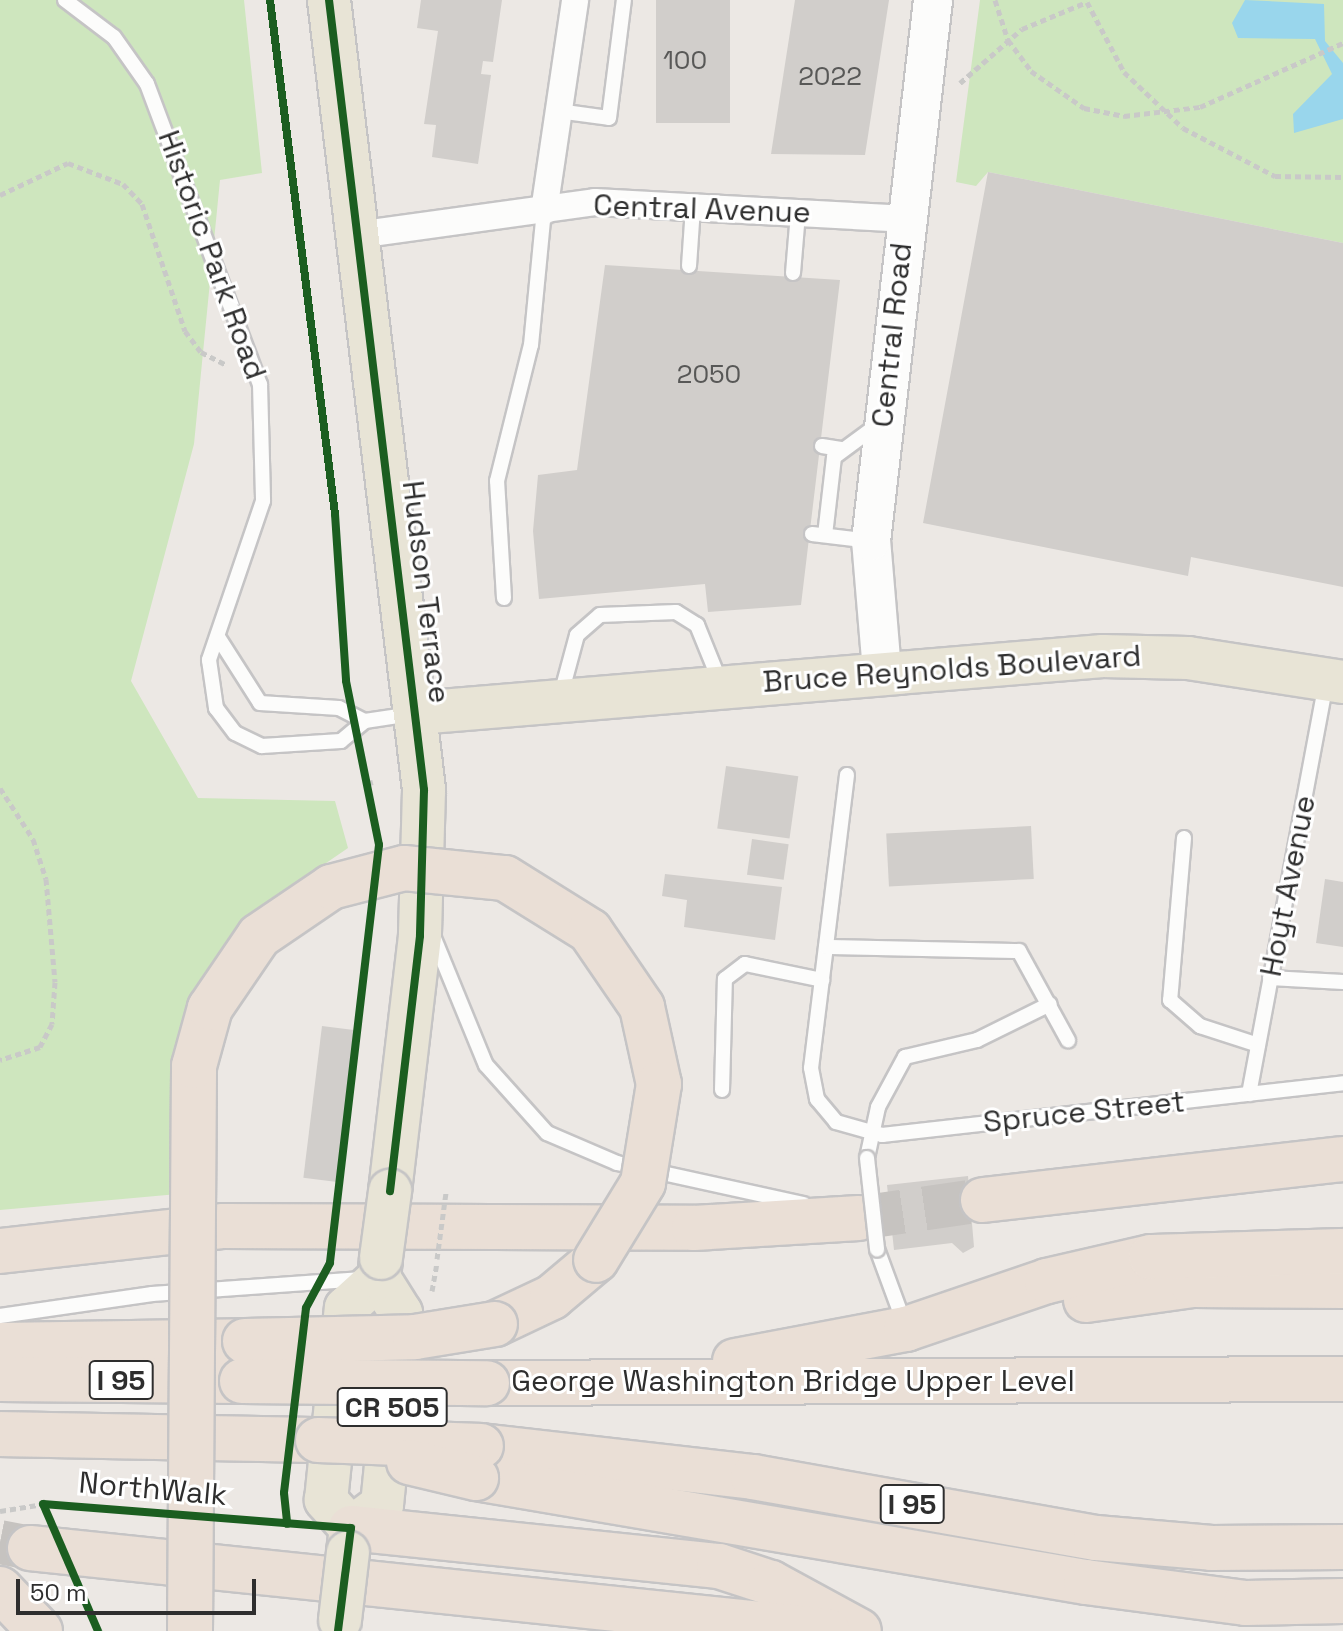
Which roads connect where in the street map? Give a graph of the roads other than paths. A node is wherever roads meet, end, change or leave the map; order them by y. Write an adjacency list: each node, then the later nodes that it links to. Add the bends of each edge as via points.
1 (65, 0): 19 (lane, Historic Park Road, via 114,37 147,84 260,384 263,501)
2 (329, 0): 11 (main road, Hudson Terrace)
3 (575, 0): 6 (street)
4 (624, 0): 6 (lane, via 609,118)
5 (933, 0): 10 (main road, Central Road)
6 (558, 111): 8 (street)
7 (693, 208): 8 (street, Central Avenue, via 595,202); 9 (street, Central Avenue); 12 (lane)
8 (544, 211): 11 (street, Central Avenue); 18 (lane, via 531,345 497,481)
9 (798, 213): 10 (street, Central Avenue); 13 (lane)
10 (904, 219): 14 (main road, Central Road)
11 (357, 235): 24 (main road, Hudson Terrace)
12 (689, 266)
13 (793, 273)
14 (884, 417): 16 (lane); 17 (main road, Central Road)
15 (822, 446): 16 (lane)
16 (841, 449): 17 (lane, via 819,534)
17 (871, 541): 20 (main road, Central Road)
18 (504, 598)
19 (218, 637): 25 (lane, Historic Park Road, via 260,703 339,708); 25 (lane, Historic Park Road, via 209,693 223,721 247,741 341,741)
20 (882, 671): 21 (main road, Bruce Reynolds Boulevard, via 1148,656); 22 (main road, Bruce Reynolds Boulevard)
21 (1335, 680): 30 (lane, Hoyt Avenue)
22 (722, 685): 23 (main road, Bruce Reynolds Boulevard); 23 (lane, via 697,625 676,612 600,615 577,635)
23 (560, 698): 24 (main road, Bruce Reynolds Boulevard)
24 (417, 713): 25 (lane, Historic Park Road); 28 (main road, Hudson Terrace)
25 (365, 721)
26 (847, 775): 29 (lane)
27 (1184, 838): 35 (lane, via 1170,1000 1200,1026)
28 (422, 907): 42 (lane, via 486,1065 547,1133 617,1163); 45 (main road, Hudson Terrace, bridge)
29 (826, 947): 31 (lane); 33 (lane, via 1019,951)
30 (1270, 978): 32 (lane); 35 (lane, Hoyt Avenue)
31 (822, 980): 37 (lane, via 745,964 725,979); 39 (lane, via 811,1078 829,1115)
32 (1343, 982)
33 (1050, 1004): 34 (lane); 39 (lane, via 977,1040 905,1057)
34 (1068, 1040)
35 (1258, 1045): 38 (lane, Hoyt Avenue)
36 (1343, 1083): 38 (lane, Spruce Street)
37 (722, 1090)
38 (1249, 1094): 39 (lane, Spruce Street)
39 (871, 1135): 42 (lane, bridge)
40 (1343, 1159): 41 (highway)
41 (983, 1200)
42 (868, 1233): 43 (highway, via 211,1227); 49 (lane)
43 (0, 1251)
44 (1343, 1251): 48 (highway, via 1151,1257 1047,1281)
45 (380, 1268): 47 (lane); 58 (main road, CR 505, via 401,1313 382,1505); 58 (main road, CR 505, via 346,1308 326,1500)
46 (1343, 1286): 48 (highway, via 1161,1287)
47 (0, 1316)
48 (952, 1317): 49 (highway)
49 (906, 1329): 54 (highway)
50 (0, 1345): 51 (highway)
51 (244, 1361): 52 (highway, I 95); 54 (highway, George Washington Bridge Upper Level / I 95, bridge, via 487,1383); 66 (highway, bridge, via 495,1324 552,1297 615,1236 651,1157 657,1060 629,980 570,913 480,871 380,872 331,887 281,916 223,981 201,1036 192,1094)
52 (0, 1379)
53 (1343, 1379): 54 (highway, George Washington Bridge Upper Level / I 95)
54 (618, 1382)
55 (0, 1434): 56 (highway, I 95, bridge, via 318,1440)
56 (479, 1462): 59 (highway, I 95, via 753,1477 1096,1538); 62 (highway)
57 (37, 1535): 67 (highway)
58 (350, 1540): 64 (main road, bridge); 68 (highway, via 665,1557 743,1573 790,1592)
59 (1343, 1547)
60 (1343, 1585): 62 (highway)
61 (0, 1589): 65 (highway)
62 (1172, 1591): 63 (highway, via 1246,1603)
63 (1343, 1601)
64 (339, 1625)
65 (40, 1631)
66 (190, 1631)
67 (828, 1631)
68 (859, 1631)

